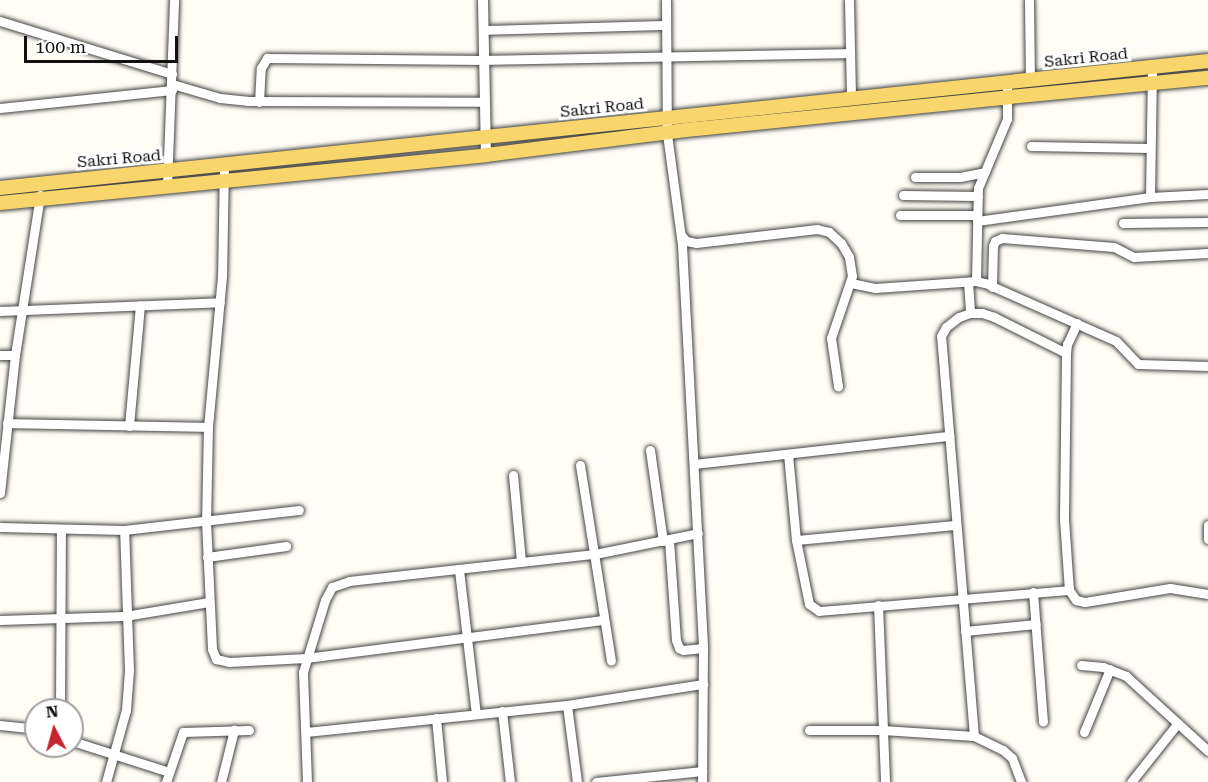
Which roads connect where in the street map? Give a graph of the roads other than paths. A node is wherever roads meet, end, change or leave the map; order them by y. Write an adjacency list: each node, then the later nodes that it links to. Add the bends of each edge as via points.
1 (174, 0): 16 (street)
2 (483, 0): 8 (street)
3 (666, 0): 7 (street)
4 (849, 0): 9 (street)
5 (1029, 0): 15 (street)
6 (0, 21): 16 (street)
7 (666, 25): 8 (street); 10 (street)
8 (483, 30): 11 (street)
9 (850, 53): 10 (street); 19 (street)
10 (667, 57): 11 (street); 23 (street)
11 (484, 60): 20 (street, via 267,58 261,68); 21 (street)
12 (1208, 61): 13 (main road, Sakri Road)
13 (1152, 67): 15 (main road, Sakri Road); 17 (street)
14 (1208, 78): 17 (main road, Sakri Road)
15 (1030, 81): 18 (main road, Sakri Road)
16 (172, 82): 20 (street, via 226,99); 22 (street); 30 (street)
17 (1151, 83): 18 (main road, Sakri Road); 27 (street)
18 (1008, 90): 19 (main road, Sakri Road); 24 (main road, Sakri Road); 31 (street, via 1007,119)
19 (851, 98): 23 (main road, Sakri Road)
20 (259, 102): 21 (street)
21 (484, 102): 25 (street)
22 (0, 108)
23 (667, 118): 24 (street); 25 (main road, Sakri Road)
24 (667, 134): 28 (main road, Sakri Road); 47 (street)
25 (486, 137): 28 (street); 29 (main road, Sakri Road)
26 (1031, 146): 27 (street)
27 (1149, 148): 40 (street)
28 (486, 154): 33 (main road, Sakri Road)
29 (224, 165): 30 (main road, Sakri Road); 33 (street)
30 (168, 170): 34 (main road, Sakri Road); 35 (street)
31 (986, 172): 32 (street, via 960,177); 39 (street, via 979,183)
32 (915, 177)
33 (223, 179): 35 (main road, Sakri Road); 52 (street)
34 (41, 183): 36 (main road, Sakri Road); 41 (street)
35 (167, 185): 41 (main road, Sakri Road)
36 (0, 188)
37 (903, 195): 39 (street)
38 (1208, 195): 40 (street)
39 (978, 196): 44 (street)
40 (1150, 197): 44 (street)
41 (39, 198): 42 (main road, Sakri Road); 54 (street)
42 (0, 203)
43 (900, 215): 44 (street)
44 (977, 218): 49 (street)
45 (1208, 222): 46 (street)
46 (1124, 223)
47 (681, 235): 50 (street, via 696,243 823,230 846,249 852,268); 69 (street)
48 (1208, 254): 51 (street, via 1134,257 1114,247 1002,238 994,241)
49 (971, 284): 50 (street); 51 (street); 56 (street)
50 (850, 286): 62 (street, via 831,339)
51 (992, 287): 57 (street)
52 (220, 302): 53 (street); 65 (street)
53 (140, 306): 54 (street); 64 (street)
54 (22, 310): 55 (street); 60 (street)
55 (0, 311)
56 (970, 313): 58 (street, via 994,317); 66 (street, via 951,322 942,336)
57 (1076, 325): 58 (street); 61 (street, via 1116,341 1138,363)
58 (1067, 349): 89 (street, via 1064,519)
59 (0, 355): 60 (street)
60 (15, 355): 63 (street)
61 (1208, 366)
62 (838, 386)
63 (4, 426): 64 (street); 72 (street)
64 (129, 426): 65 (street)
65 (208, 427): 74 (street)
66 (949, 436): 68 (street); 75 (street)
67 (650, 450): 82 (street)
68 (788, 454): 69 (street); 83 (street)
69 (694, 464): 80 (street)
70 (580, 465): 85 (street)
71 (513, 475): 87 (street)
72 (0, 493)
73 (299, 510): 74 (street)
74 (206, 521): 79 (street); 86 (street)
75 (956, 525): 83 (street); 92 (street)
76 (1208, 525): 81 (street)
77 (0, 527): 78 (street)
78 (61, 529): 79 (street); 96 (street)
79 (124, 530): 95 (street)
80 (698, 533): 82 (street); 102 (street)
81 (1208, 539)
82 (666, 540): 85 (street); 102 (street, via 676,640 683,650)
83 (796, 540): 94 (street, via 809,604 814,608 819,611)
84 (286, 546): 86 (street)
85 (595, 554): 87 (street); 98 (street)
86 (207, 557): 93 (street)
87 (521, 562): 88 (street)
88 (459, 570): 101 (street); 103 (street, via 337,584 325,600)
89 (1069, 590): 90 (street); 91 (street, via 1076,600 1085,602 1170,588)
90 (1033, 592): 92 (street); 99 (street)
91 (1208, 594)
92 (962, 597): 94 (street); 100 (street)
93 (209, 602): 95 (street); 103 (street, via 216,659 229,662)
94 (878, 605): 120 (street)
95 (125, 616): 96 (street); 126 (street, via 129,670 126,710)
96 (59, 618): 97 (street); 108 (street)
97 (0, 620)
98 (603, 620): 101 (street); 104 (street)
99 (1036, 624): 100 (street); 113 (street)
100 (965, 631): 123 (street)
101 (465, 638): 103 (street); 111 (street)
102 (703, 648): 107 (street)
103 (306, 658): 121 (street)
104 (611, 661)
105 (1081, 665): 106 (street)
106 (1110, 669): 114 (street, via 1126,676); 122 (street)
107 (704, 684): 109 (street); 127 (street)
108 (60, 698)
109 (567, 705): 110 (street); 135 (street)
110 (502, 711): 111 (street); 134 (street)
111 (476, 714): 112 (street)
112 (436, 718): 121 (street); 133 (street)
113 (1043, 722)
114 (1178, 723): 125 (street); 140 (street)
115 (0, 725): 116 (street)
116 (24, 728)
117 (234, 730): 118 (street); 128 (street, via 183,732); 131 (street)
118 (249, 730)
119 (809, 730): 120 (street)
120 (883, 730): 123 (street); 138 (street)
121 (306, 732): 132 (street)
122 (1084, 732)
123 (974, 736): 139 (street, via 1012,758)
124 (84, 745): 126 (street)
125 (1208, 751)
126 (114, 756): 128 (street); 129 (street)
127 (702, 771): 136 (street); 137 (street)
128 (169, 772): 130 (street)
129 (106, 782)
130 (166, 782)
131 (221, 782)
132 (307, 782)
133 (442, 782)
134 (510, 782)
135 (577, 782)
136 (596, 782)
137 (702, 782)
138 (885, 782)
139 (1021, 782)
140 (1131, 782)

